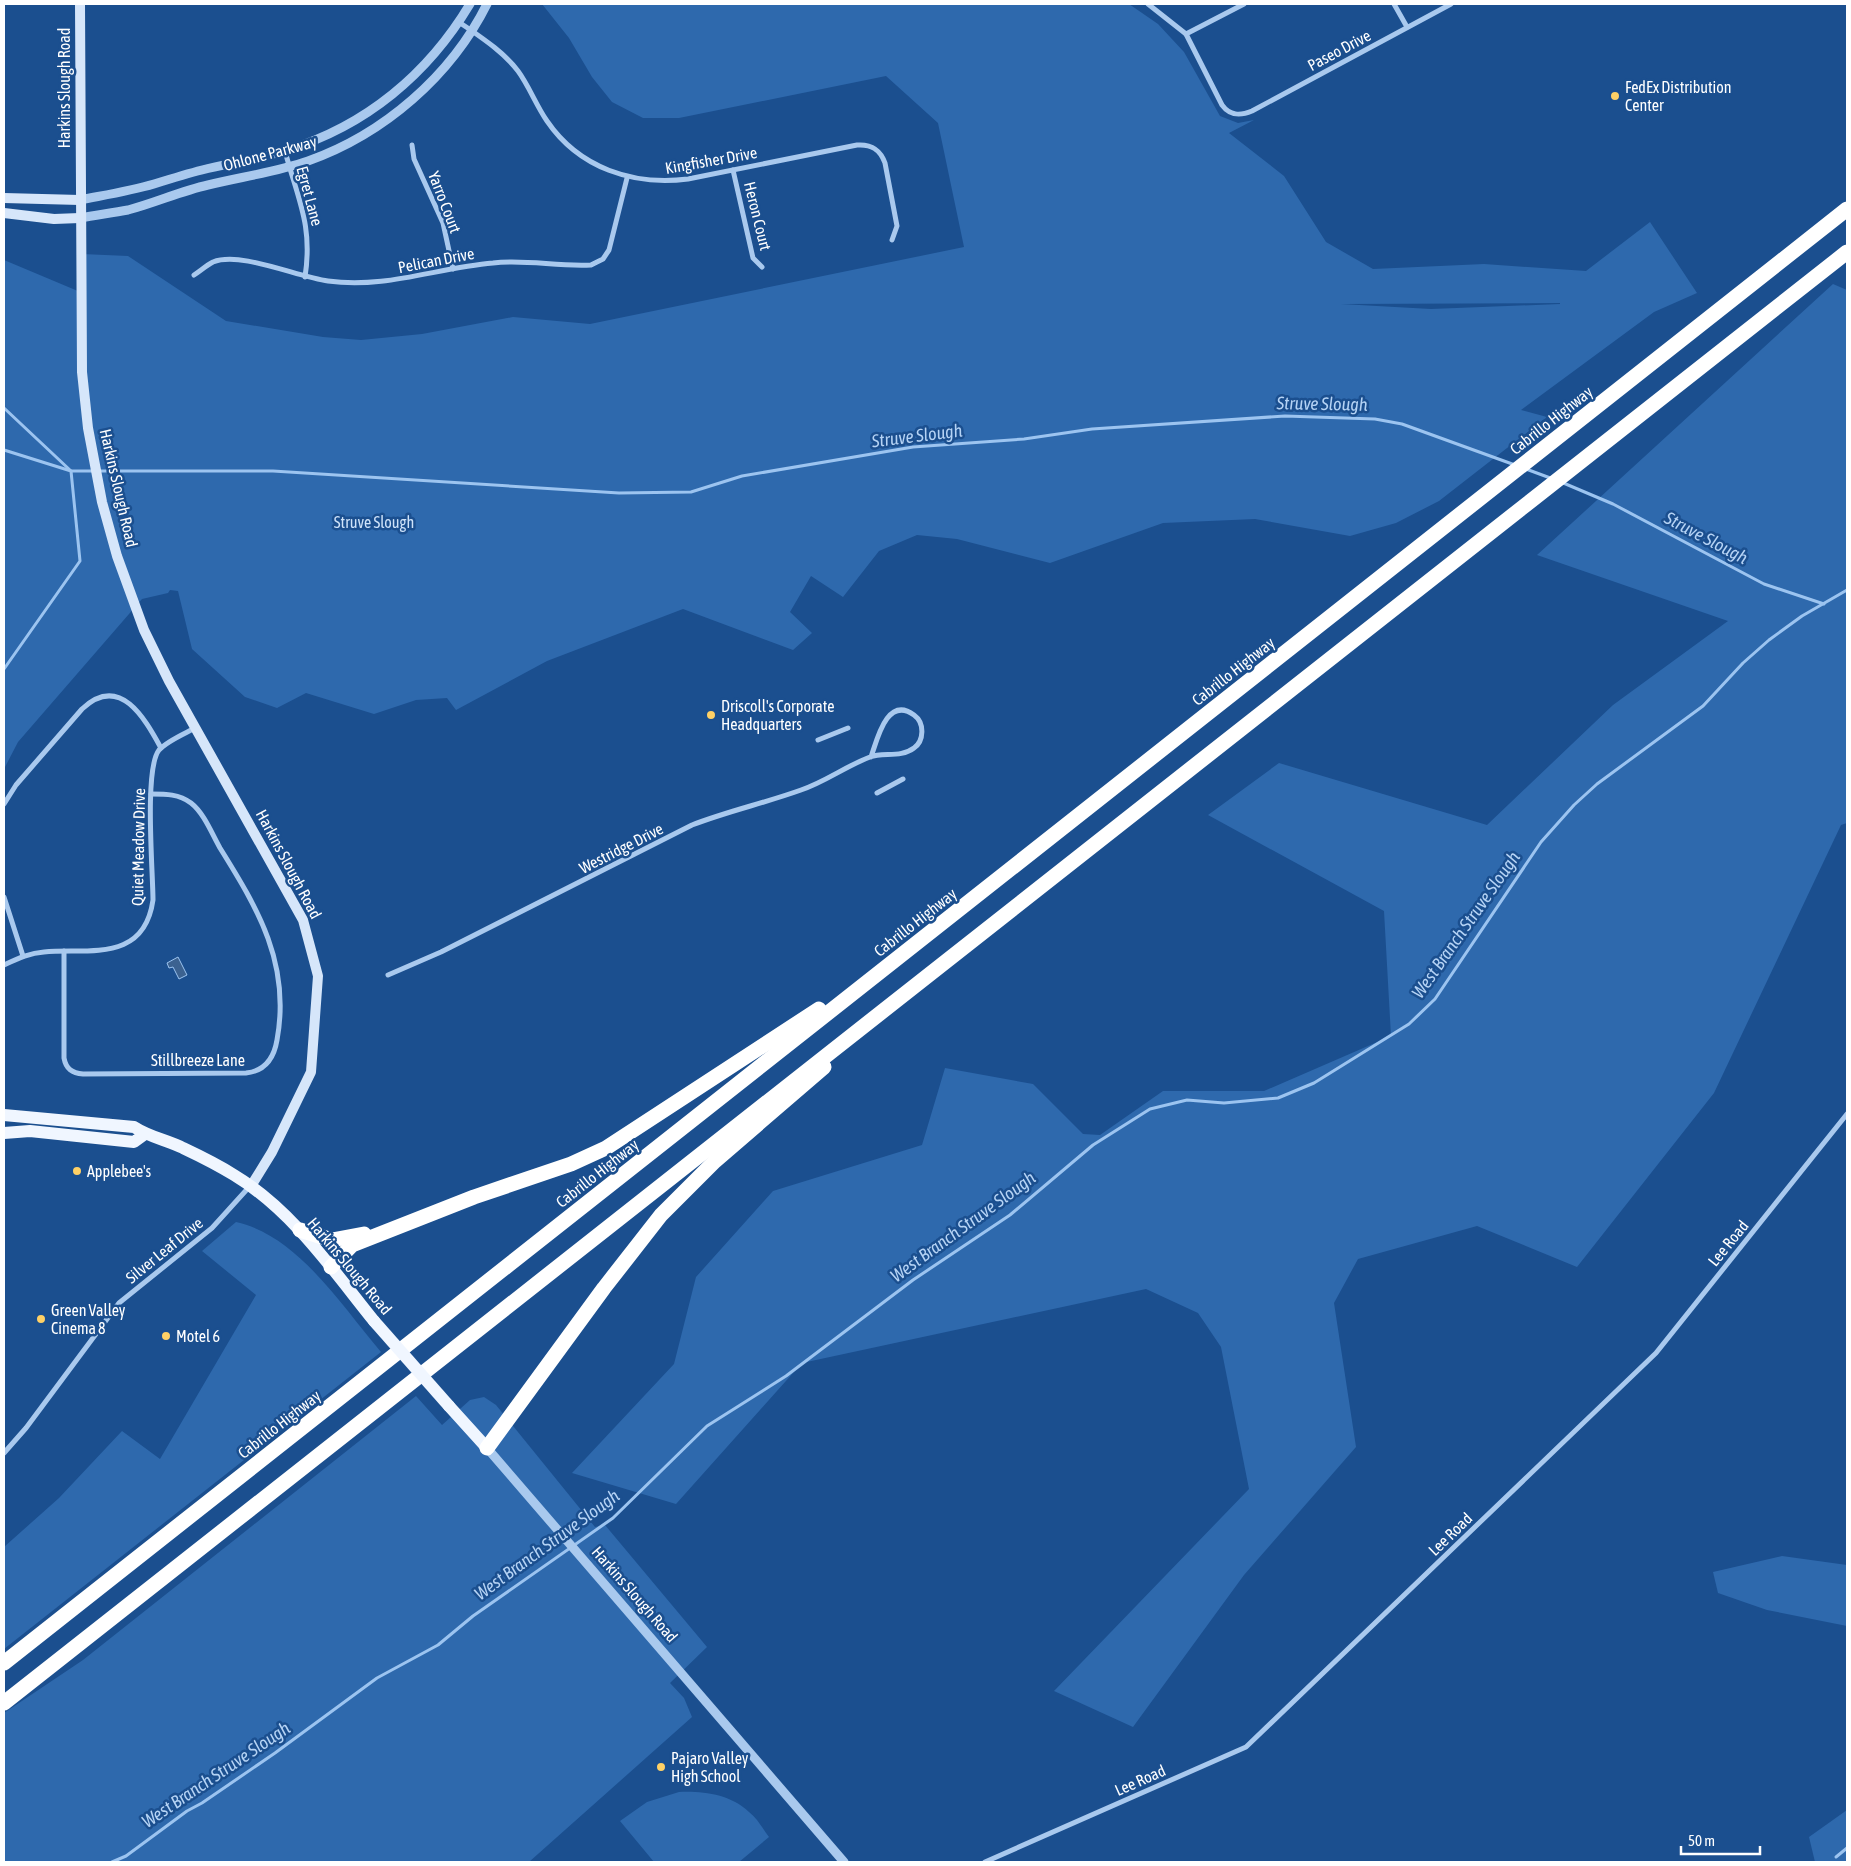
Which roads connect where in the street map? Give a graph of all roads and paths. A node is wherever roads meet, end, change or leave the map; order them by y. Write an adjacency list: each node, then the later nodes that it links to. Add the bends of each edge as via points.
1 (80, 4): 18 (main road, Harkins Slough Road)
2 (470, 4): 8 (street, Ohlone Parkway)
3 (487, 4): 10 (street, Ohlone Parkway)
4 (1148, 4): 11 (street)
5 (1244, 4): 11 (street)
6 (1394, 4): 9 (street)
7 (1450, 4): 9 (street, Paseo Drive)
8 (459, 22): 10 (street, Kingfisher Drive); 13 (street, Ohlone Parkway, via 411,79 378,106 336,132)
9 (1407, 27): 11 (street, Paseo Drive, via 1252,111 1237,114 1222,105)
10 (472, 31): 14 (street, Ohlone Parkway, via 431,81 389,118 333,150); 16 (street, Kingfisher Drive, via 518,71 546,120 564,141 600,167)
11 (1186, 34)
12 (412, 145): 25 (street, Yarro Court, via 414,158 442,223)
13 (285, 151): 14 (street, Egret Lane); 18 (street, Ohlone Parkway)
14 (289, 166): 21 (street, Ohlone Parkway, via 191,189 128,210); 27 (street, Egret Lane, via 307,230 308,256)
15 (733, 170): 16 (street, Kingfisher Drive, via 674,181); 22 (street, Kingfisher Drive, via 856,145 872,147 885,163 897,226); 24 (street, Heron Court, via 753,258)
16 (627, 178): 25 (street, Pelican Drive, via 609,250 599,262 585,265 509,261)
17 (4, 198): 18 (main road, Ohlone Parkway)
18 (80, 200): 21 (main road, Harkins Slough Road)
19 (1847, 209): 41 (highway, Cabrillo Highway)
20 (4, 212): 21 (main road, Ohlone Parkway, via 54,219)
21 (80, 218): 28 (main road, Harkins Slough Road, via 82,372 102,502 117,556 144,630)
22 (892, 240)
23 (1847, 252): 43 (highway)
24 (762, 266)
25 (453, 269): 27 (street, Pelican Drive, via 368,284)
26 (194, 275): 27 (street, Pelican Drive, via 214,262 234,260 256,262)
27 (304, 277)
28 (195, 728): 31 (street); 48 (main road, Harkins Slough Road, via 303,920 318,976 311,1072 272,1152)
29 (848, 728): 30 (street)
30 (818, 740)
31 (161, 748): 35 (street, Quiet Meadow Drive, via 152,766); 36 (street, via 141,714 128,702 111,697 93,701 82,709 26,772)
32 (871, 757): 32 (street, Westridge Drive, via 914,749 922,733 921,724 915,716 906,712 889,716 882,724); 42 (street, Westridge Drive, via 802,790 692,825 441,952)
33 (903, 778): 34 (street)
34 (877, 793)
35 (151, 794): 38 (street, Quiet Meadow Drive, via 153,900 146,923 131,940 118,947 102,951); 38 (street, Stillbreeze Lane, via 179,796 198,810 261,919 280,986 278,1034 271,1057 262,1069 246,1073 73,1072 64,1058)
36 (4, 804)
37 (4, 897): 39 (street)
38 (64, 951): 39 (street, Quiet Meadow Drive)
39 (23, 956): 40 (street, Quiet Meadow Drive)
40 (4, 965)
41 (880, 972): 49 (highway, via 606,1148 571,1164); 54 (highway, Cabrillo Highway)
42 (388, 975)
43 (865, 1024): 52 (highway, via 818,1073 715,1161 661,1215); 55 (highway)
44 (1847, 1114): 57 (street, Lee Road, via 1656,1353 1246,1748)
45 (4, 1115): 47 (main road, via 134,1127)
46 (4, 1133): 47 (main road, via 30,1131 134,1142)
47 (145, 1134): 48 (main road, via 183,1148)
48 (251, 1186): 50 (main road, Harkins Slough Road); 53 (street, Silver Leaf Drive, via 212,1228 119,1303)
49 (474, 1197): 50 (highway, via 353,1237 332,1240); 51 (highway, via 352,1245)
50 (300, 1230): 51 (main road, Harkins Slough Road)
51 (331, 1268): 52 (main road, Harkins Slough Road, bridge)
52 (487, 1448): 56 (street, Harkins Slough Road)
53 (4, 1453)
54 (4, 1663)
55 (4, 1703)
56 (844, 1862)
57 (985, 1862)

